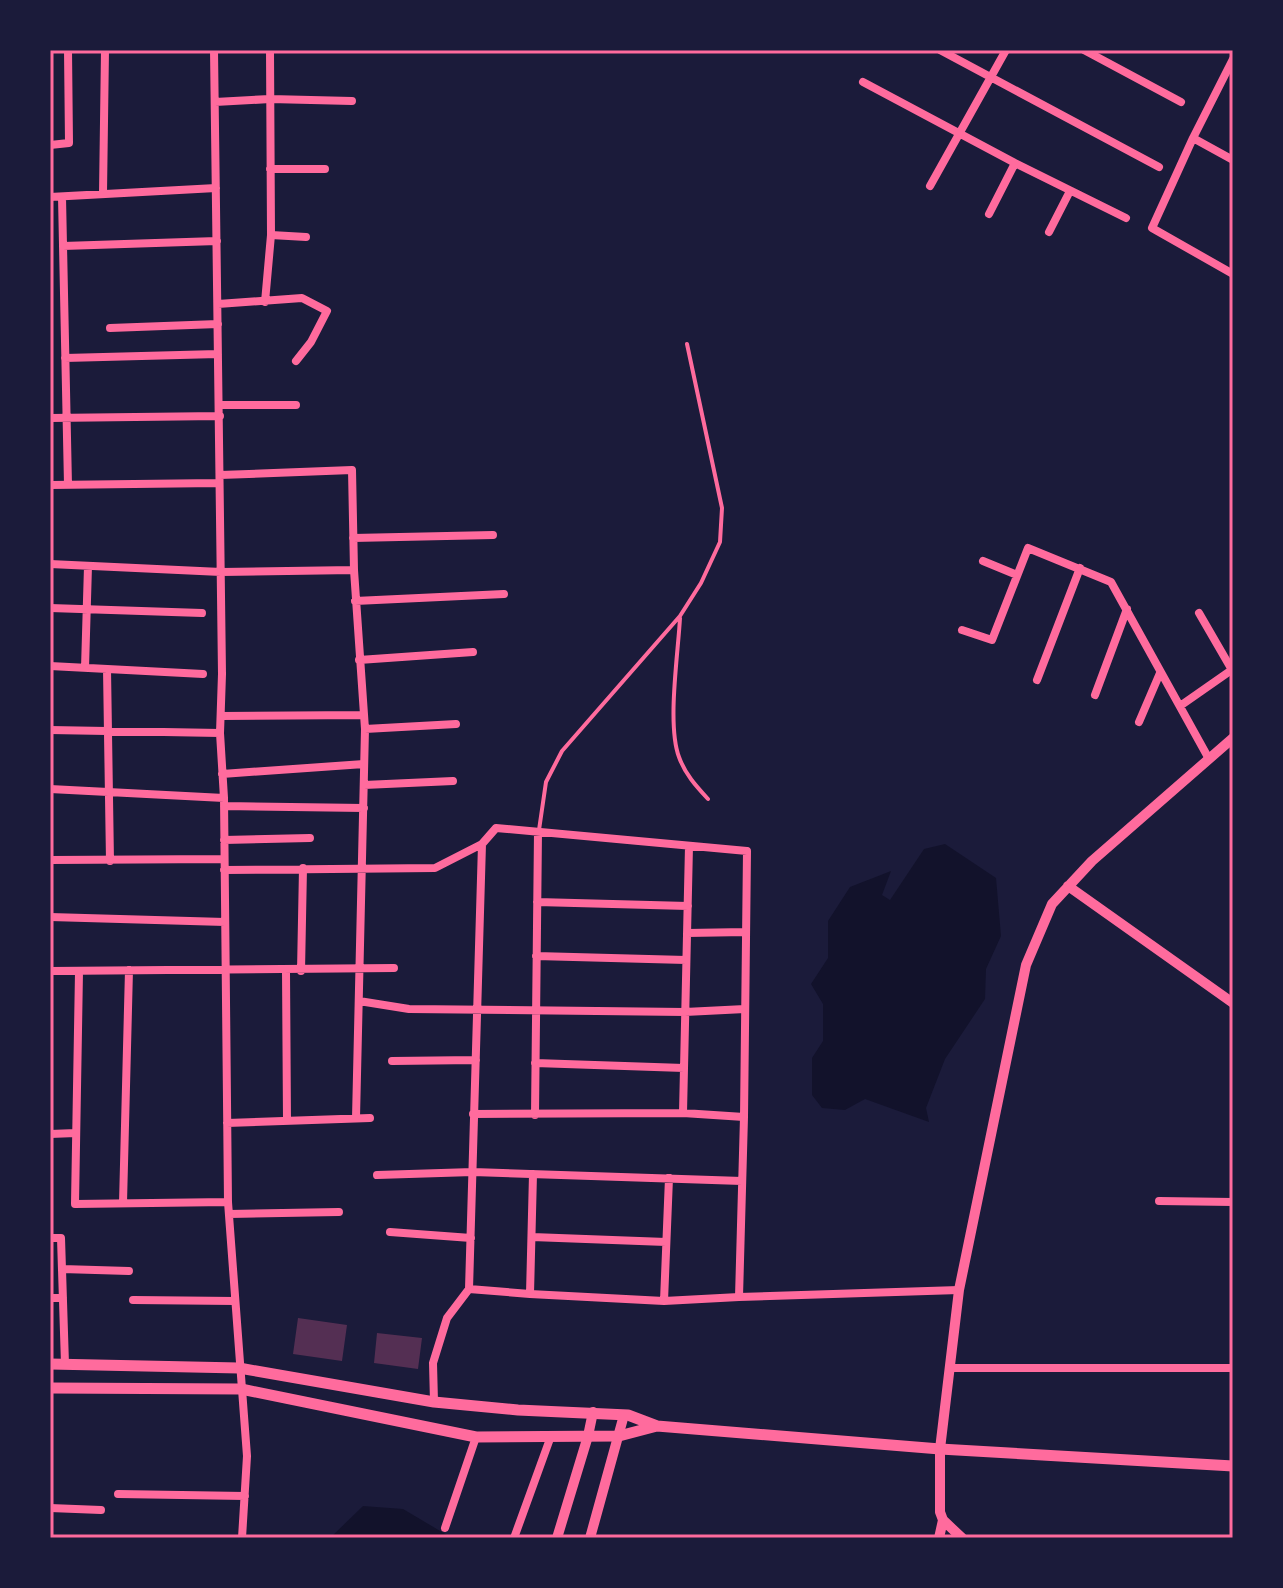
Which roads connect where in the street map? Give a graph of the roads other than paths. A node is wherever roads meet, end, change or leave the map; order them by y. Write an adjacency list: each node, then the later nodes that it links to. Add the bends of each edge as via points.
1 (68, 50): 17 (street, via 69,143)
2 (105, 50): 26 (street)
3 (214, 50): 13 (street)
4 (270, 50): 11 (street)
5 (940, 50): 9 (street)
6 (1006, 50): 9 (street)
7 (1084, 50): 14 (street)
8 (1233, 59): 16 (street)
9 (991, 77): 15 (street); 20 (street)
10 (863, 82): 15 (street)
11 (270, 99): 12 (street); 13 (street); 21 (street)
12 (352, 101)
13 (215, 102): 24 (street)
14 (1181, 102)
15 (959, 133): 19 (street); 23 (street)
16 (1193, 138): 18 (street); 36 (street, via 1152,228)
17 (50, 145)
18 (1233, 160)
19 (1015, 163): 25 (street); 29 (street)
20 (1159, 167)
21 (270, 169): 22 (street); 32 (street)
22 (325, 169)
23 (930, 186)
24 (216, 188): 26 (street); 34 (street)
25 (1070, 191): 30 (street); 31 (street)
26 (103, 193): 28 (street)
27 (50, 197): 28 (street)
28 (62, 197): 35 (street)
29 (989, 214)
30 (1126, 218)
31 (1049, 232)
32 (271, 235): 33 (street); 37 (street)
33 (306, 237)
34 (217, 241): 35 (street); 38 (street)
35 (63, 246): 43 (street)
36 (1233, 274)
37 (265, 302): 38 (street); 44 (street, via 302,298 327,311)
38 (218, 304): 39 (street)
39 (218, 324): 40 (street); 42 (street)
40 (110, 328)
41 (687, 344): 69 (lane, via 722,528 701,583)
42 (218, 354): 43 (street); 45 (street)
43 (65, 358): 49 (street)
44 (296, 361)
45 (219, 405): 46 (street); 47 (street)
46 (296, 405)
47 (220, 416): 49 (street); 50 (street)
48 (50, 418): 49 (street)
49 (67, 418): 52 (street)
50 (219, 479): 52 (street); 54 (street, via 352,470); 60 (street)
51 (50, 485): 52 (street)
52 (68, 485)
53 (493, 535): 54 (street)
54 (353, 538): 59 (street)
55 (983, 561): 61 (street)
56 (50, 564): 57 (street)
57 (88, 566): 60 (street); 66 (street)
58 (1080, 568): 61 (street, via 1028,548); 65 (street, via 1111,582); 79 (street)
59 (354, 570): 60 (street); 63 (street)
60 (221, 572): 83 (street)
61 (1017, 575): 70 (street, via 992,640)
62 (504, 594): 63 (street)
63 (355, 601): 72 (street)
64 (50, 608): 66 (street)
65 (1127, 609): 77 (street); 80 (street)
66 (87, 610): 67 (street); 74 (street)
67 (202, 613)
68 (1199, 613): 76 (street)
69 (680, 616): 98 (lane, via 673,732 678,756); 101 (lane, via 562,751 546,782)
70 (962, 630)
71 (473, 652): 72 (street)
72 (359, 660): 82 (street)
73 (50, 666): 74 (street)
74 (85, 668): 75 (street)
75 (107, 669): 78 (street); 88 (street)
76 (1232, 669): 81 (street)
77 (1160, 673): 81 (street); 84 (street)
78 (203, 674)
79 (1037, 680)
80 (1095, 695)
81 (1180, 706): 91 (street)
82 (364, 715): 83 (street); 86 (street)
83 (221, 716): 89 (street)
84 (1139, 722)
85 (456, 724): 86 (street)
86 (365, 729): 92 (street)
87 (50, 730): 88 (street)
88 (108, 732): 89 (street); 97 (street)
89 (220, 733): 93 (street)
90 (1233, 738): 91 (street)
91 (1209, 759): 112 (street)
92 (364, 764): 93 (street); 95 (street)
93 (222, 774): 99 (street)
94 (453, 781): 95 (street)
95 (364, 785): 100 (street)
96 (50, 789): 97 (street)
97 (109, 791): 99 (street); 108 (street)
98 (708, 799)
99 (224, 802): 100 (street); 103 (street)
100 (364, 808): 110 (street)
101 (538, 832): 104 (street, via 496,828); 105 (street); 113 (street)
102 (310, 838): 103 (street)
103 (224, 840): 106 (street)
104 (482, 844): 110 (street, via 435,868); 131 (street)
105 (689, 846): 114 (street); 117 (street, via 747,851)
106 (224, 859): 108 (street); 111 (street)
107 (50, 860): 108 (street)
108 (110, 861)
109 (303, 868): 110 (street); 111 (street); 127 (street)
110 (363, 868): 124 (street)
111 (224, 870): 116 (street)
112 (1068, 886): 130 (street); 168 (street, via 1052,904 1026,965)
113 (537, 902): 114 (street); 119 (street)
114 (688, 906): 118 (street)
115 (50, 917): 116 (street)
116 (225, 922): 123 (street)
117 (746, 932): 118 (street); 132 (street)
118 (687, 933): 120 (street)
119 (536, 956): 120 (street); 133 (street)
120 (686, 960): 134 (street)
121 (394, 968): 124 (street)
122 (129, 970): 123 (street); 128 (street); 157 (street)
123 (225, 970): 126 (street); 146 (street)
124 (360, 970): 127 (street); 129 (street)
125 (50, 971): 128 (street)
126 (286, 971): 127 (street); 145 (street)
127 (301, 971)
128 (79, 972): 147 (street)
129 (359, 1001): 131 (street, via 409,1009); 143 (street)
130 (1233, 1003)
131 (476, 1009): 133 (street); 135 (street)
132 (745, 1009): 134 (street); 142 (street)
133 (535, 1010): 134 (street); 137 (street)
134 (685, 1012): 138 (street)
135 (476, 1060): 136 (street); 140 (street)
136 (392, 1061)
137 (535, 1063): 138 (street); 141 (street)
138 (684, 1068): 139 (street)
139 (683, 1113): 141 (street); 142 (street)
140 (473, 1114): 141 (street); 149 (street)
141 (535, 1115)
142 (744, 1117): 153 (street)
143 (356, 1118): 144 (street); 145 (street)
144 (370, 1118)
145 (287, 1121): 146 (street)
146 (227, 1123): 155 (street)
147 (76, 1133): 148 (street); 157 (street, via 75,1204)
148 (50, 1134)
149 (473, 1172): 150 (street); 151 (street); 163 (street)
150 (533, 1174): 152 (street); 161 (street)
151 (377, 1175)
152 (669, 1178): 153 (street); 164 (street)
153 (742, 1181): 170 (street)
154 (1159, 1201): 156 (street)
155 (228, 1202): 157 (street); 159 (street)
156 (1233, 1202)
157 (123, 1203)
158 (339, 1212): 159 (street)
159 (229, 1214): 174 (street)
160 (390, 1232): 163 (street)
161 (532, 1237): 164 (street); 169 (street)
162 (50, 1238): 165 (street, via 61,1238)
163 (471, 1238): 167 (street)
164 (666, 1242): 175 (street)
165 (62, 1269): 166 (street); 172 (street)
166 (129, 1271)
167 (469, 1289): 169 (street); 183 (street, via 447,1318 433,1363)
168 (959, 1290): 170 (street); 179 (street)
169 (530, 1294): 175 (street)
170 (739, 1297): 175 (street)
171 (50, 1298): 172 (street)
172 (63, 1298): 177 (street)
173 (133, 1300): 174 (street)
174 (235, 1301): 178 (street)
175 (664, 1301)
176 (50, 1364): 177 (main road)
177 (65, 1364): 178 (main road)
178 (239, 1368): 182 (street); 183 (main road)
179 (949, 1368): 180 (street); 191 (street)
180 (1233, 1368)
181 (50, 1388): 182 (main road)
182 (241, 1389): 190 (main road); 194 (street)
183 (434, 1402): 184 (main road)
184 (593, 1412): 185 (main road); 188 (street)
185 (624, 1415): 186 (main road); 189 (street)
186 (657, 1426): 189 (main road); 191 (main road)
187 (551, 1436): 188 (main road); 190 (main road); 200 (street)
188 (588, 1436): 189 (main road); 201 (street)
189 (619, 1436): 202 (street)
190 (476, 1437): 198 (street)
191 (940, 1449): 192 (main road); 197 (street)
192 (1233, 1466)
193 (118, 1494): 194 (street)
194 (245, 1496): 199 (street)
195 (50, 1508): 196 (street)
196 (101, 1510)
197 (943, 1520): 203 (street); 204 (street)
198 (445, 1528)
199 (242, 1538)
200 (514, 1538)
201 (557, 1538)
202 (590, 1538)
203 (939, 1538)
204 (962, 1538)

